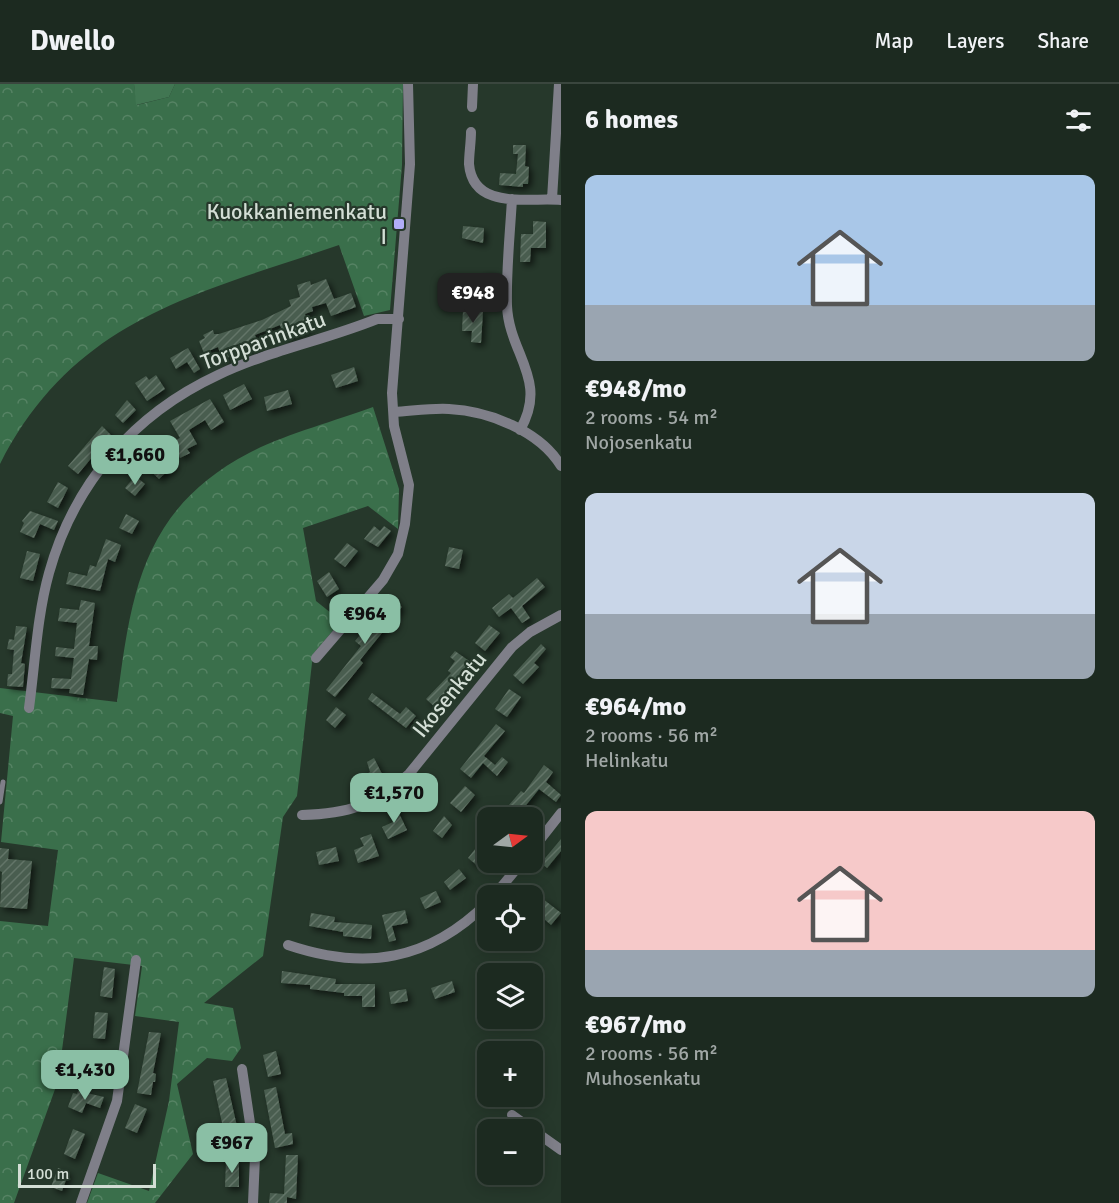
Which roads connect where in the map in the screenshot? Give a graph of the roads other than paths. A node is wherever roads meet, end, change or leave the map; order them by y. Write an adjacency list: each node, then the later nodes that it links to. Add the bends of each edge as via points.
1 (408, 84): 8 (street, via 410,164)
2 (473, 84): 4 (street)
3 (559, 84): 7 (street)
4 (472, 107)
5 (471, 132): 6 (street, via 469,165 475,182 484,193)
6 (512, 199): 7 (street); 10 (street, via 509,320 531,382 532,396)
7 (557, 199)
8 (399, 319): 9 (street); 15 (street, Torpparinkatu, via 377,319 218,374 169,402 123,440 77,501 56,550 43,603)
9 (394, 412): 10 (street, via 467,410); 14 (street, via 409,485 398,554 383,580)
10 (520, 430): 11 (street)
11 (558, 452): 12 (street)
12 (561, 466)
13 (561, 615): 19 (street, Ikosenkatu, via 512,647 410,774 391,790 354,810 334,815)
14 (316, 658)
15 (29, 708)
16 (3, 782): 17 (lane)
17 (0, 802)
18 (561, 813): 20 (street)
19 (302, 815)
20 (543, 836)
21 (513, 873): 22 (street)
22 (503, 885)
23 (477, 911): 24 (street, via 449,935 417,950 383,957 321,956)
24 (288, 945)
25 (136, 960): 29 (street, via 117,1101)
26 (242, 1069): 30 (street, via 255,1157)
27 (512, 1115): 28 (street)
28 (561, 1150)
29 (81, 1203)
30 (252, 1203)

